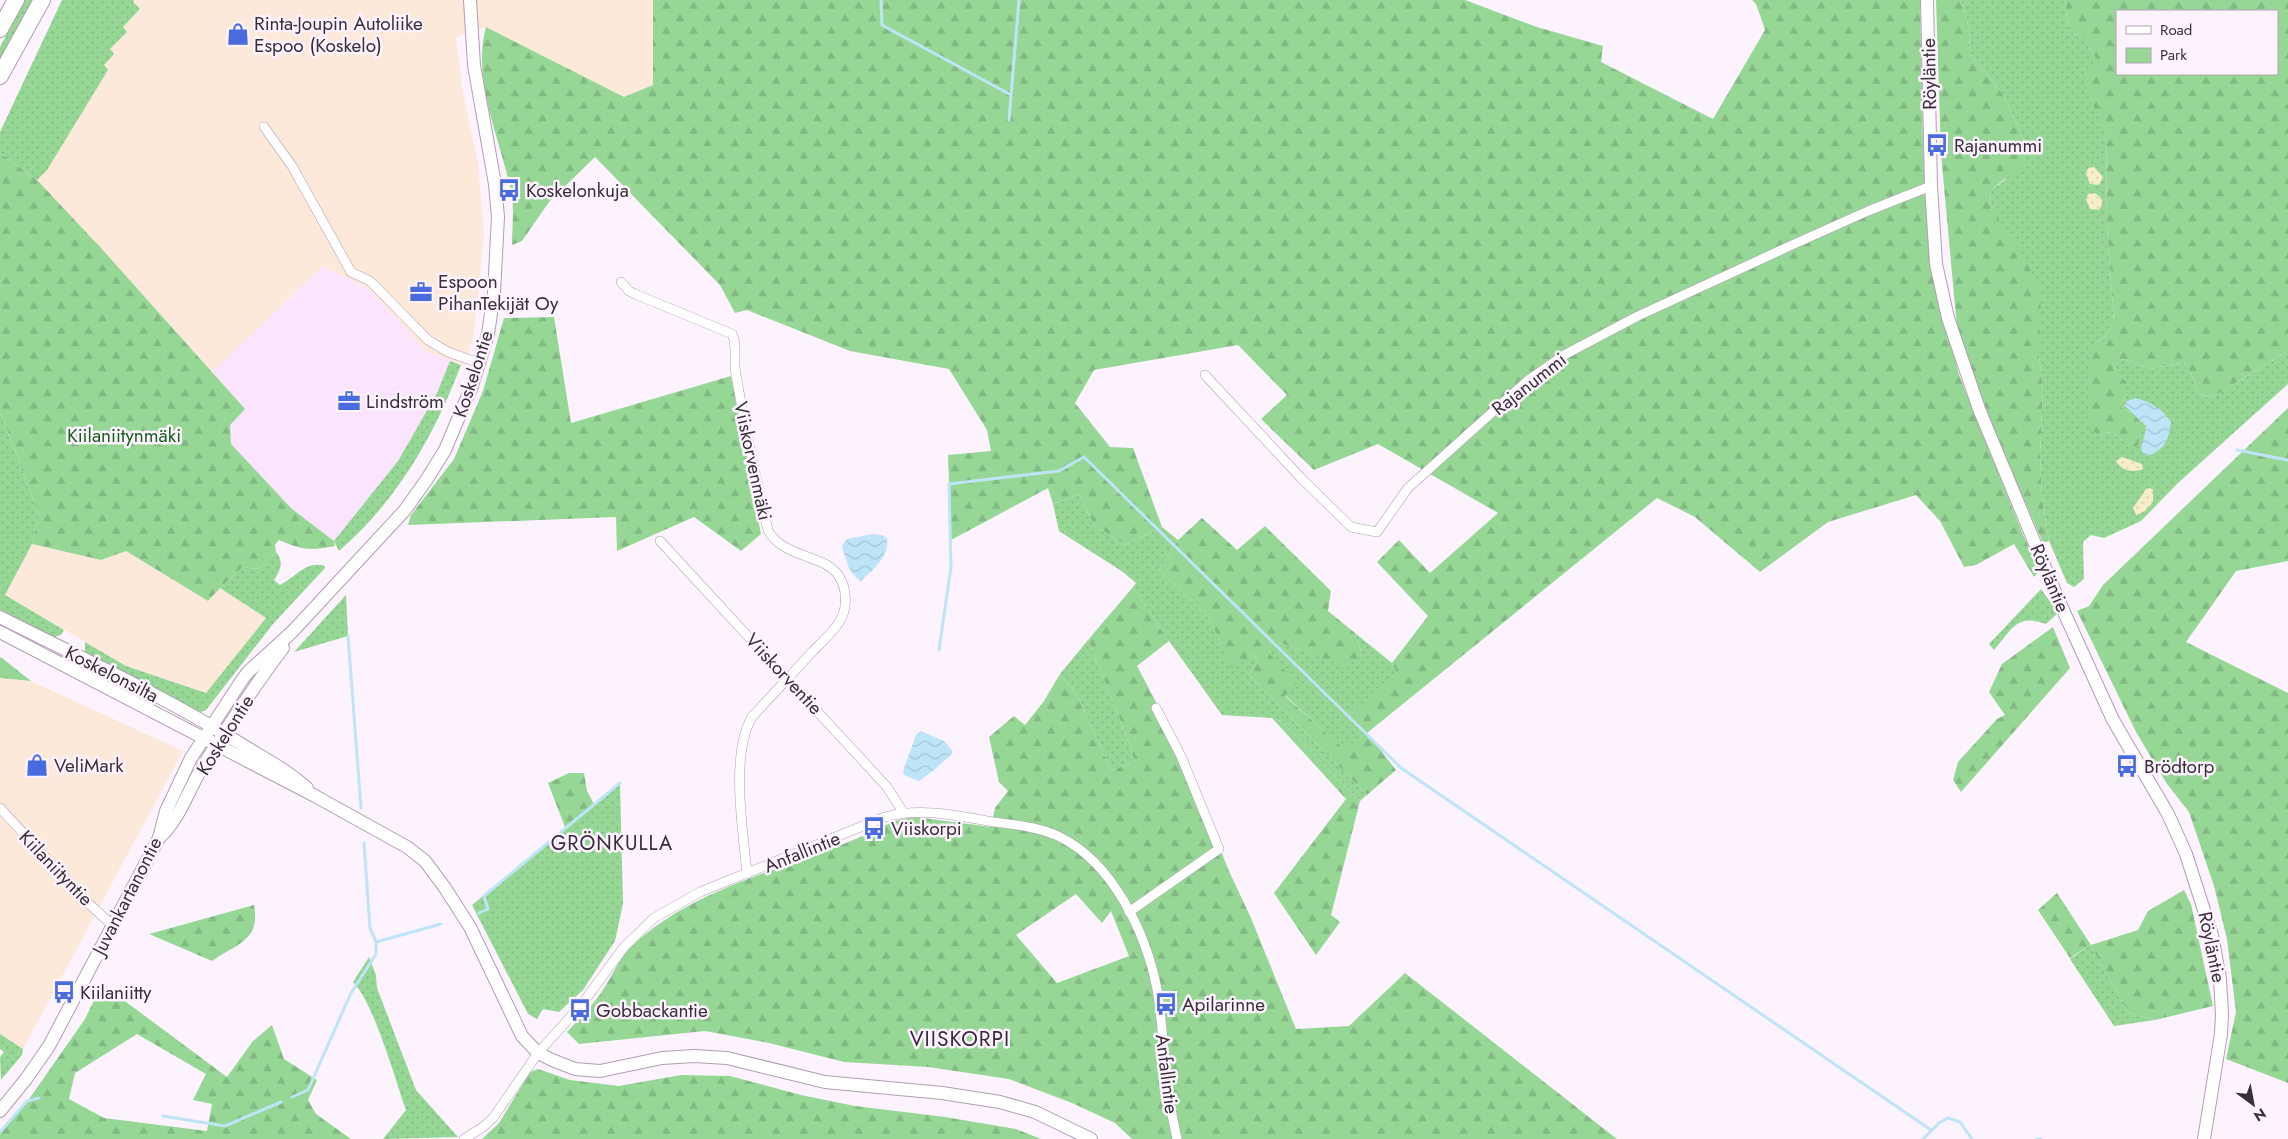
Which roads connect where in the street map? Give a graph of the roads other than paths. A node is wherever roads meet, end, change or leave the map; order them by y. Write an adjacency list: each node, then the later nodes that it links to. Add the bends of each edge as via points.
1 (16, 0): 5 (highway)
2 (42, 0): 6 (highway)
3 (470, 0): 10 (street, Koskelontie, via 474,65 498,217 494,293 488,334)
4 (1927, 0): 8 (street, Röyläntie)
5 (0, 29)
6 (0, 76)
7 (264, 128): 10 (street, via 292,166 351,272 370,281 428,340 448,352)
8 (1931, 186): 11 (street, Rajanummi, via 1800,241 1638,316 1566,354 1527,381 1408,488 1377,532 1351,527); 34 (street, Röyläntie, via 1936,264 1946,309 1979,409 2089,669 2168,814 2186,854 2212,936 2220,979 2222,1015)
9 (621, 282): 16 (street, Viiskorvenmäki, via 635,294 732,333 734,369 768,530 774,540 833,568 839,574 846,602 838,624)
10 (479, 363): 15 (street, Koskelontie, via 455,428 428,479 384,535)
11 (1205, 376)
12 (660, 541): 16 (street, Viiskorventie)
13 (0, 617): 18 (street, Koskelonsilta)
14 (0, 632): 20 (street, Koskelonsilta)
15 (292, 632): 18 (street, Koskelontie, via 248,672); 19 (street, Koskelontie)
16 (788, 678): 24 (street, Viiskorventie, via 887,787); 26 (street, Viiskorvenmäki, via 752,717 742,740 741,812)
17 (1156, 708): 27 (street, via 1181,756 1219,849)
18 (212, 726): 19 (street, Koskelonsilta); 20 (street, Juvankartanontie)
19 (224, 733): 21 (street, Koskelontie); 22 (street, via 292,775)
20 (204, 738): 21 (street, Koskelonsilta); 25 (street, Juvankartanontie, via 166,811)
21 (216, 746): 22 (street); 25 (street, Koskelontie, via 169,829)
22 (315, 796): 29 (street, via 425,861 470,927 522,1036)
23 (0, 808): 28 (street, Kiilaniityntie)
24 (903, 812): 26 (street, Anfallintie); 27 (street, Anfallintie, via 985,820 1059,836 1084,851 1101,869 1116,887)
25 (159, 838): 28 (street, Juvankartanontie)
26 (746, 874): 29 (street, Anfallintie, via 681,902 636,933 587,999)
27 (1129, 912): 33 (street, Anfallintie, via 1150,962 1157,990 1168,1092)
28 (113, 926): 30 (street, Juvankartanontie, via 49,1046)
29 (538, 1053): 31 (street, Anfallintie, via 493,1118); 32 (street, via 575,1069 600,1071 662,1058 727,1058 825,1082 1000,1102 1035,1112)
30 (0, 1111)
31 (464, 1139)
32 (1091, 1139)
33 (1177, 1139)
34 (2204, 1139)

